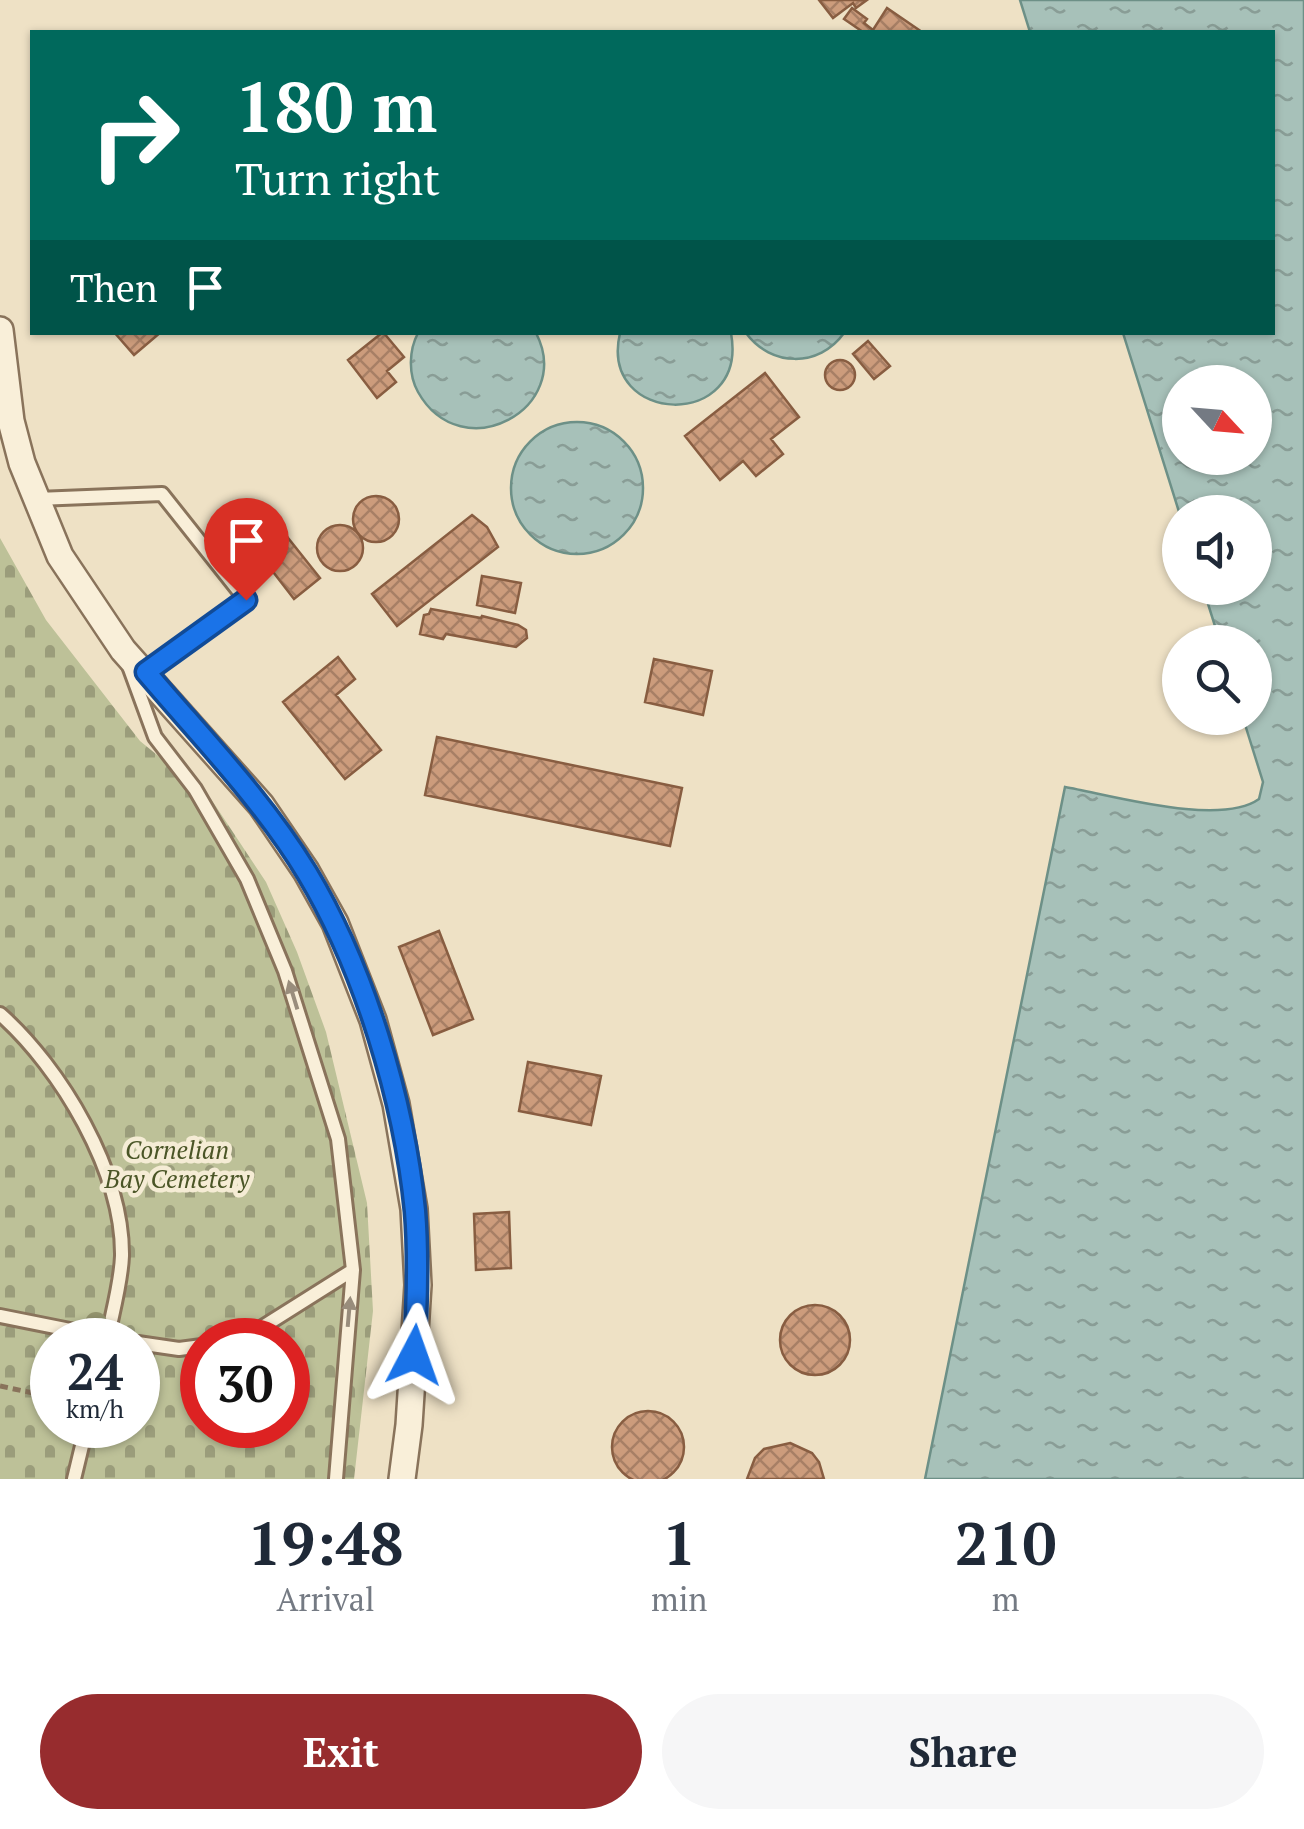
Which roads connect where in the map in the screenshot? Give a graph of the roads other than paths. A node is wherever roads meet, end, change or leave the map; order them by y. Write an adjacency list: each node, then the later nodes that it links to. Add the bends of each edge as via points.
1 (0, 330): 2 (street, via 12,421)
2 (37, 500): 3 (street, via 60,556); 4 (lane, via 162,494 246,600)
3 (123, 650): 4 (street); 6 (lane, one-way to 3, via 338,1139 286,971 247,879 155,736)
4 (146, 672): 14 (street, via 261,805 306,871 335,922 373,1020 414,1209 418,1284)
5 (0, 1014): 8 (lane, via 87,1124 112,1189 122,1256)
6 (353, 1270): 9 (lane); 13 (lane, one-way to 6)
7 (0, 1316): 10 (lane)
8 (115, 1318)
9 (277, 1318)
10 (30, 1322)
11 (81, 1448): 12 (lane)
12 (74, 1479)
13 (336, 1479)
14 (402, 1479)

